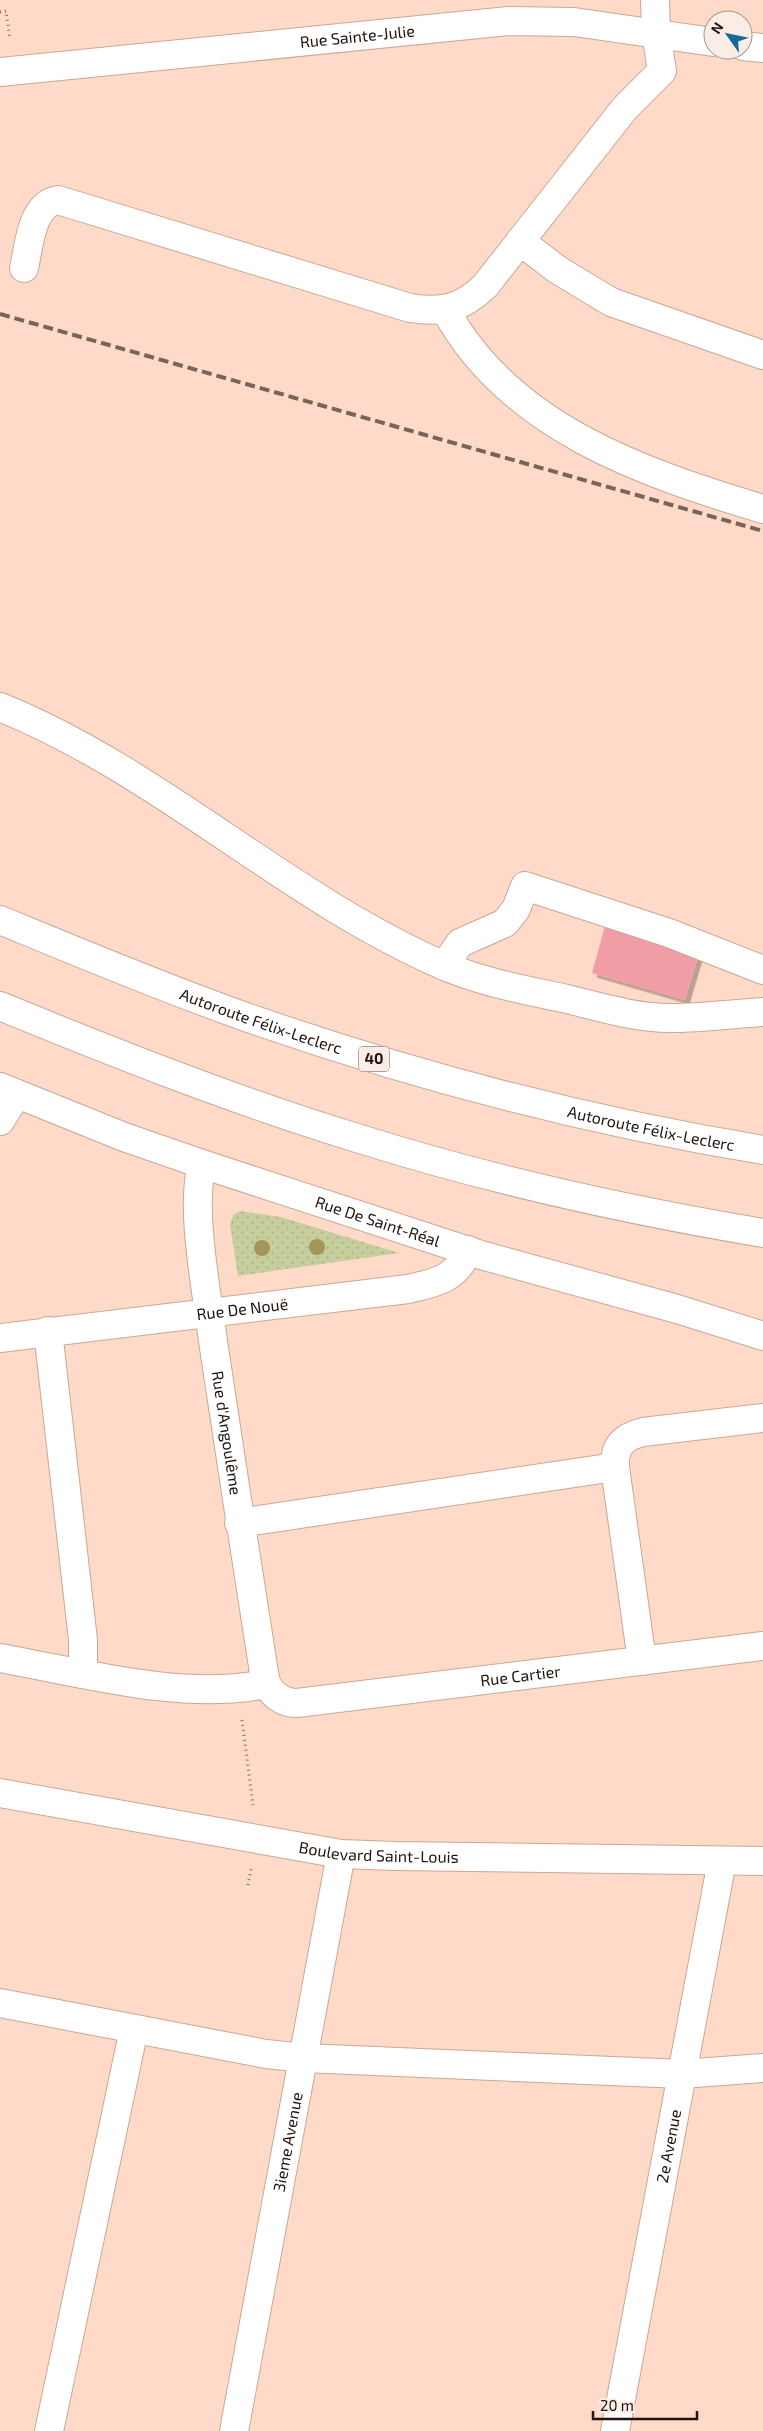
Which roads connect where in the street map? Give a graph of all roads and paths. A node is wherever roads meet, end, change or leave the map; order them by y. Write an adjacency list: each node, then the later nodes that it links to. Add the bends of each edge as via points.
1 (655, 0): 3 (main road)
2 (0, 12): 5 (path, via 6,12)
3 (656, 32): 4 (main road, Rue Sainte-Julie); 6 (main road, Rue Sainte-Julie, via 574,22 509,21); 7 (main road, via 662,71 616,119)
4 (703, 40)
5 (10, 45)
6 (0, 72)
7 (520, 242): 9 (main road, via 472,298); 10 (main road, via 558,270 612,302)
8 (24, 268): 9 (main road, via 39,214 49,203 64,200 410,308)
9 (446, 309): 11 (main road, via 464,341 490,371 563,429 621,460)
10 (763, 355)
11 (763, 509)
12 (0, 707): 14 (main road, via 90,750 328,903)
13 (0, 920): 20 (main road, Autoroute Félix-Leclerc / 40, via 242,1016 422,1073 616,1122)
14 (444, 966): 15 (main road, via 460,943 505,923 516,909 525,886 686,939); 17 (main road, via 484,979 641,1016 670,1018)
15 (763, 970)
16 (0, 1006): 22 (main road, via 222,1092 402,1152 588,1200)
17 (763, 1012)
18 (9, 1090): 19 (main road); 21 (main road, Rue De Saint-Réal, via 124,1137)
19 (0, 1122)
20 (763, 1150)
21 (202, 1164): 23 (main road, Rue De Saint-Réal); 24 (main road, Rue d'Angoulême, via 198,1214)
22 (763, 1233)
23 (468, 1250): 24 (main road, Rue De Nouë, via 456,1272 438,1282 419,1287); 26 (main road, Rue De Saint-Réal)
24 (209, 1313): 25 (main road, Rue De Nouë); 30 (main road, Rue d'Angoulême)
25 (48, 1331): 27 (main road, Rue De Nouë); 34 (main road, via 83,1640)
26 (763, 1336)
27 (0, 1338)
28 (763, 1418): 29 (main road, via 629,1436 616,1451)
29 (615, 1467): 30 (main road); 33 (main road)
30 (239, 1524): 35 (main road, Rue d'Angoulême)
31 (763, 1646): 33 (main road, Rue Cartier)
32 (0, 1658): 34 (main road)
33 (642, 1661): 35 (main road, Rue Cartier, via 297,1702 288,1702)
34 (83, 1674): 35 (main road, via 206,1690)
35 (272, 1691)
36 (242, 1718): 38 (path)
37 (0, 1793): 39 (main road, Boulevard Saint-Louis)
38 (253, 1807)
39 (341, 1854): 40 (main road, Boulevard Saint-Louis); 46 (main road, 3ieme Avenue)
40 (722, 1861): 41 (main road, Boulevard Saint-Louis); 48 (main road, 2e Avenue)
41 (763, 1861)
42 (251, 1869): 43 (path)
43 (248, 1885)
44 (0, 2003): 45 (main road)
45 (134, 2029): 46 (main road); 49 (main road)
46 (304, 2058): 48 (main road); 50 (main road, 3ieme Avenue)
47 (763, 2068): 48 (main road)
48 (682, 2074): 51 (main road, 2e Avenue)
49 (49, 2431)
50 (234, 2431)
51 (615, 2431)

